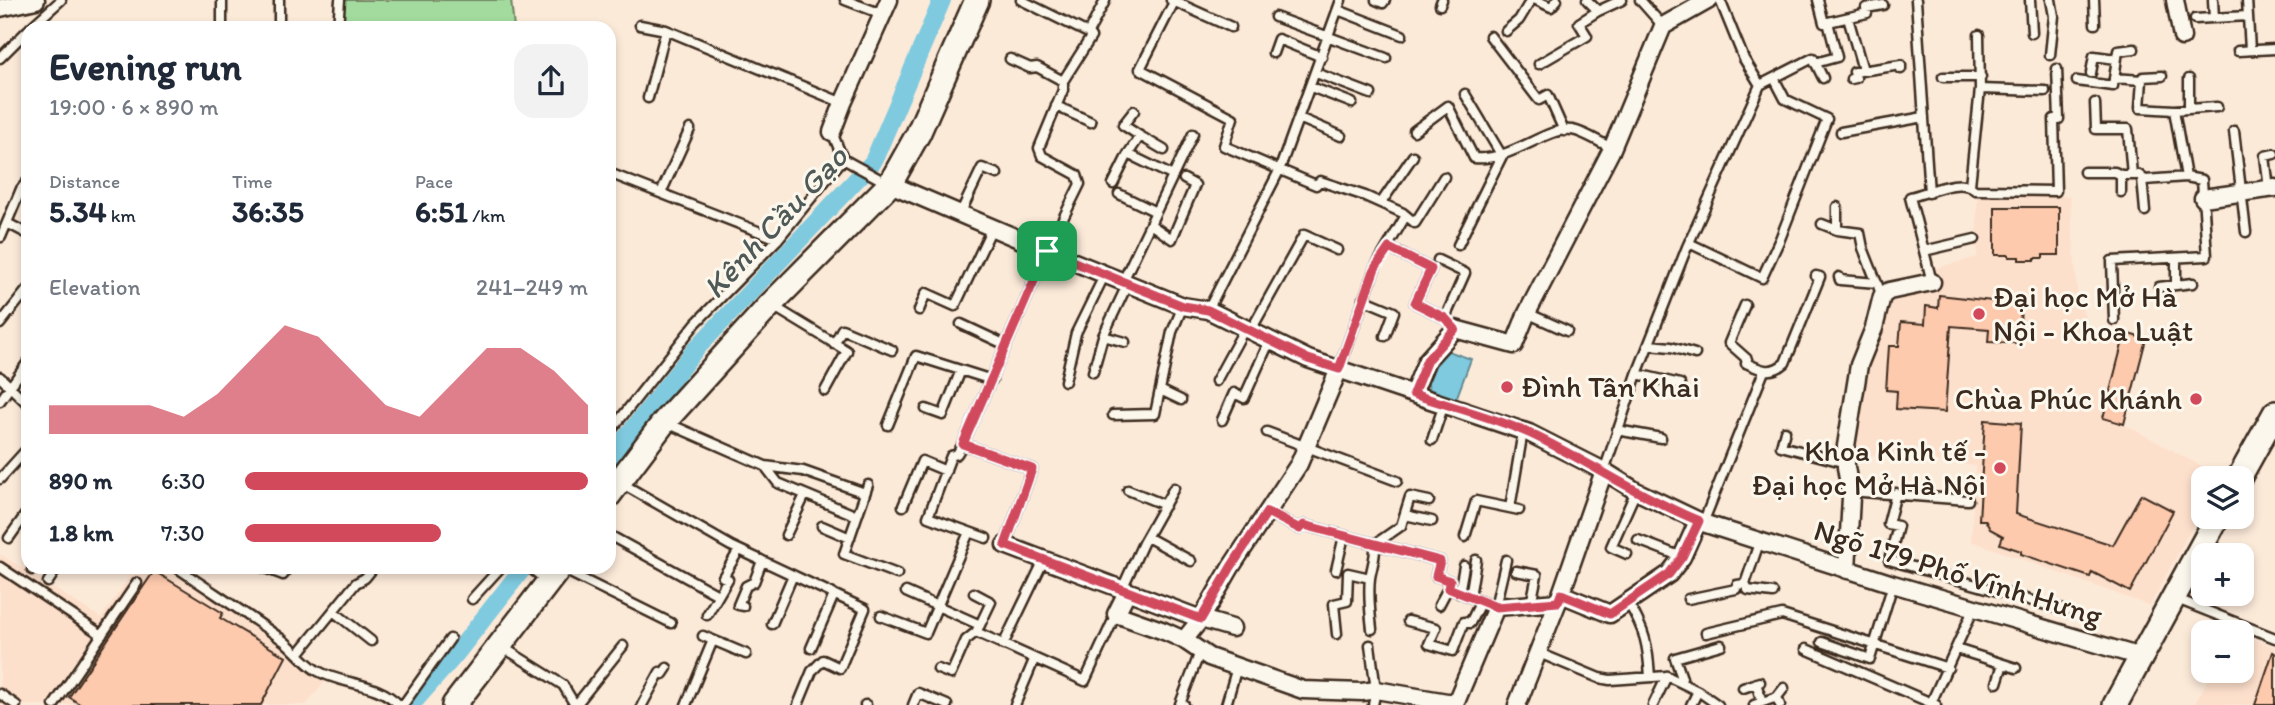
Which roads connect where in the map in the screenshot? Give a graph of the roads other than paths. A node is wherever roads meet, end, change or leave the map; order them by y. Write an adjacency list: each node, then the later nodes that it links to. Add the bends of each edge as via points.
1 (36, 0): 32 (street)
2 (61, 0): 39 (lane)
3 (222, 0): 40 (lane)
4 (279, 0): 41 (lane)
5 (340, 0): 42 (lane)
6 (845, 0): 31 (lane)
7 (977, 0): 132 (street, via 918,134)
8 (1021, 0): 50 (lane)
9 (1376, 0): 10 (lane)
10 (1385, 0)
11 (1534, 0): 12 (lane, via 1551,7); 49 (lane)
12 (1557, 0)
13 (1587, 0): 33 (lane)
14 (1622, 0): 33 (lane)
15 (1640, 0): 46 (lane)
16 (1709, 0): 46 (street)
17 (1720, 0): 87 (lane)
18 (1818, 0): 43 (lane, via 1824,23)
19 (1916, 0): 102 (lane)
20 (2030, 0): 51 (lane)
21 (2051, 0): 63 (lane)
22 (2094, 0): 44 (lane)
23 (2175, 0): 57 (street)
24 (2213, 0): 37 (lane)
25 (2247, 0): 34 (lane)
26 (1105, 1): 50 (lane)
27 (1173, 1): 47 (lane); 121 (lane, via 1140,69 1233,118 1220,145)
28 (1338, 3): 52 (lane); 56 (lane)
29 (1865, 4): 30 (lane); 36 (lane, via 1867,13)
30 (1883, 5)
31 (886, 7): 94 (street)
32 (0, 8)
33 (1598, 11): 70 (lane, via 1579,23 1587,36)
34 (2248, 16): 37 (lane); 60 (lane)
35 (1275, 17): 56 (lane)
36 (1848, 18): 43 (lane); 73 (lane)
37 (2214, 18): 38 (lane)
38 (2196, 19)
39 (38, 21)
40 (222, 21)
41 (279, 21)
42 (338, 21)
43 (1828, 22): 69 (lane, via 1837,57)
44 (2095, 24)
45 (640, 25): 48 (lane)
46 (1663, 26): 114 (street)
47 (1230, 27)
48 (666, 30): 93 (lane); 94 (lane)
49 (1506, 31)
50 (1087, 33): 85 (lane, via 1090,40)
51 (2032, 33)
52 (1402, 35)
53 (1979, 35): 78 (lane)
54 (1490, 36): 107 (lane, via 1539,100 1548,95)
55 (21, 37): 65 (lane)
56 (1329, 37): 64 (lane); 66 (lane)
57 (2182, 37)
58 (2134, 49): 68 (lane, via 2118,51)
59 (2275, 49): 60 (lane)
60 (2250, 50): 61 (lane)
61 (2238, 51)
62 (1273, 53): 64 (lane, via 1278,39)
63 (2050, 55)
64 (1322, 57): 74 (lane)
65 (0, 58)
66 (1386, 58)
67 (1010, 59): 85 (lane)
68 (2116, 59): 75 (lane, via 2094,56); 81 (lane)
69 (1815, 63): 79 (lane, via 1813,58); 80 (lane)
70 (1539, 64)
71 (1900, 69): 73 (lane, via 1900,65)
72 (2057, 69): 134 (lane, via 2056,191 1975,190)
73 (1863, 70): 82 (lane, via 1854,72 1856,78)
74 (1316, 73): 88 (lane); 91 (lane)
75 (2091, 73)
76 (2162, 76): 84 (lane)
77 (1943, 77): 78 (lane)
78 (1981, 77): 89 (lane)
79 (1774, 78): 87 (lane); 159 (lane, via 1785,99 1827,120 1762,278)
80 (1823, 78)
81 (2114, 78): 84 (lane); 86 (lane, via 2113,86)
82 (1851, 79)
83 (2189, 79): 99 (lane)
84 (2142, 80): 100 (lane, via 2140,108)
85 (1063, 81): 97 (lane)
86 (2077, 82)
87 (1760, 85): 159 (lane)
88 (1311, 87): 95 (lane); 103 (lane)
89 (1980, 89): 90 (lane); 134 (lane)
90 (2045, 91)
91 (1371, 94)
92 (1465, 94): 119 (lane)
93 (648, 98)
94 (843, 103): 109 (street)
95 (1352, 103)
96 (2095, 103): 124 (lane, via 2096,129 2128,129)
97 (1056, 106): 104 (lane); 163 (lane, via 1040,153 1077,176 1080,184)
98 (2217, 107): 99 (lane)
99 (2189, 109): 100 (lane)
100 (2174, 110): 129 (lane)
101 (1134, 111): 112 (lane, via 1123,125)
102 (1924, 117): 110 (lane); 138 (lane)
103 (1299, 118): 113 (lane); 121 (lane)
104 (1091, 122)
105 (690, 129): 137 (lane)
106 (1414, 131): 119 (lane, via 1448,106 1474,158)
107 (1564, 131): 114 (lane); 119 (lane)
108 (2234, 131): 140 (lane)
109 (832, 132): 120 (lane)
110 (1841, 132)
111 (1193, 135): 126 (lane)
112 (1140, 136): 115 (lane); 116 (lane)
113 (1341, 136)
114 (1612, 148): 183 (street)
115 (1164, 150)
116 (1128, 154): 126 (lane); 133 (lane)
117 (2274, 154): 135 (lane, via 2265,156)
118 (1413, 156): 143 (lane)
119 (1502, 156): 160 (lane)
120 (846, 160): 132 (lane); 157 (lane)
121 (1279, 171): 143 (lane); 182 (lane)
122 (2084, 173): 127 (lane, via 2115,172)
123 (997, 174): 147 (lane, via 982,168)
124 (2132, 175): 127 (lane); 130 (lane)
125 (616, 176): 137 (lane)
126 (1173, 176): 146 (lane)
127 (2120, 176): 136 (lane)
128 (1444, 177): 148 (lane, via 1415,223)
129 (2186, 177): 130 (lane); 141 (lane, via 2202,180)
130 (2142, 178): 145 (lane)
131 (1184, 179): 150 (lane, via 1195,184 1172,239)
132 (884, 181): 147 (street, Ngõ 179 Phố Vĩnh Hưng); 179 (street)
133 (1113, 184)
134 (1970, 185): 138 (lane, via 1955,184)
135 (2272, 189): 140 (street)
136 (2120, 192)
137 (661, 193): 157 (lane)
138 (1929, 193): 164 (lane, via 1910,197)
139 (1119, 194): 146 (lane)
140 (2242, 194): 141 (street); 155 (lane)
141 (2203, 198): 165 (lane, via 2207,256)
142 (21, 199): 149 (lane)
143 (1381, 203): 148 (lane)
144 (1837, 208): 154 (lane)
145 (2145, 211)
146 (1156, 212): 150 (lane)
147 (960, 214): 152 (street, Ngõ 179 Phố Vĩnh Hưng)
148 (1405, 217): 161 (lane)
149 (7, 223): 153 (lane); 156 (lane)
150 (1150, 224): 170 (lane)
151 (1822, 224): 154 (lane)
152 (992, 228): 163 (street, Ngõ 179 Phố Vĩnh Hưng); 181 (lane, via 955,306 926,293)
153 (21, 230)
154 (1837, 230): 175 (lane, via 1860,233)
155 (2246, 232)
156 (0, 238)
157 (778, 239): 222 (lane, via 696,323)
158 (1975, 239): 164 (lane)
159 (1689, 243): 196 (lane)
160 (1458, 245)
161 (1389, 248): 177 (lane); 185 (lane, via 1431,269 1415,303)
162 (1337, 250): 188 (lane, via 1304,234)
163 (1047, 251): 167 (street, Ngõ 179 Phố Vĩnh Hưng); 195 (lane)
164 (1924, 251): 171 (lane)
165 (2176, 258): 173 (lane); 184 (lane, via 2112,261)
166 (1438, 260): 185 (lane, via 1465,272)
167 (1105, 274): 170 (street, Ngõ 179 Phố Vĩnh Hưng); 208 (lane, via 1076,334)
168 (1816, 276): 203 (lane, via 1820,277 1785,363)
169 (1839, 277): 175 (lane)
170 (1125, 282): 180 (street, Ngõ 179 Phố Vĩnh Hưng); 191 (lane)
171 (1932, 282): 175 (street)
172 (2193, 283): 173 (lane)
173 (2176, 284): 174 (lane)
174 (2159, 287)
175 (1879, 290): 234 (street, via 1874,328 1859,365)
176 (21, 298): 186 (lane)
177 (1363, 299): 190 (lane, via 1394,312); 199 (lane)
178 (1745, 304): 203 (lane, via 1729,343 1746,363)
179 (770, 305): 194 (lane); 221 (street)
180 (1183, 306): 182 (street, Ngõ 179 Phố Vĩnh Hưng); 211 (lane, via 1172,332)
181 (919, 310)
182 (1208, 310): 188 (street, Ngõ 179 Phố Vĩnh Hưng)
183 (1527, 313): 185 (street, via 1514,345); 189 (lane)
184 (2114, 320)
185 (1450, 323): 213 (street)
186 (0, 324)
187 (961, 324): 195 (lane)
188 (1248, 329): 192 (street, Ngõ 179 Phố Vĩnh Hưng); 207 (lane)
189 (1567, 331)
190 (1385, 336)
191 (1103, 337): 193 (lane); 202 (lane)
192 (1270, 340): 199 (street, Ngõ 179 Phố Vĩnh Hưng); 220 (lane, via 1244,398 1234,393)
193 (1125, 342)
194 (834, 344): 197 (lane, via 842,329); 212 (lane, via 847,351)
195 (1006, 345): 206 (lane)
196 (1649, 345): 198 (lane); 204 (lane)
197 (892, 351)
198 (1695, 354)
199 (1339, 369): 213 (street, Ngõ 179 Phố Vĩnh Hưng); 232 (street)
200 (961, 370): 206 (lane); 218 (lane, via 943,415); 224 (lane, via 916,356)
201 (21, 372): 210 (lane)
202 (1093, 372)
203 (1765, 372): 258 (lane)
204 (1637, 374): 209 (lane); 226 (lane)
205 (0, 377): 210 (lane)
206 (992, 380): 231 (lane)
207 (1216, 380)
208 (1065, 381)
209 (1680, 384)
210 (11, 386): 214 (lane); 216 (lane)
211 (1160, 390): 215 (lane); 219 (lane, via 1155,414)
212 (825, 391)
213 (1413, 394): 217 (street, Ngõ 179 Phố Vĩnh Hưng)
214 (21, 397)
215 (1181, 400)
216 (0, 401)
217 (1444, 404): 225 (street, Ngõ 179 Phố Vĩnh Hưng); 230 (lane)
218 (926, 409)
219 (1113, 415)
220 (1222, 420)
221 (664, 422): 235 (lane); 241 (street)
222 (616, 424)
223 (2272, 424): 236 (street)
224 (888, 425)
225 (1523, 430): 238 (street, Ngõ 179 Phố Vĩnh Hưng); 265 (lane, via 1514,509 1476,501)
226 (1617, 430): 229 (lane); 238 (lane)
227 (1785, 431): 234 (lane, via 1781,446)
228 (1267, 432): 232 (lane)
229 (1661, 438)
230 (1432, 440)
231 (963, 444): 237 (lane, via 951,456); 273 (lane, via 1032,469)
232 (1307, 445): 240 (lane); 253 (street)
233 (21, 456): 239 (lane)
234 (1846, 463): 246 (street)
235 (765, 466): 248 (lane, via 778,483); 255 (lane, via 867,489)
236 (2246, 466)
237 (946, 471): 252 (lane, via 922,461); 261 (lane, via 928,517)
238 (1604, 471): 245 (street, Ngõ 179 Phố Vĩnh Hưng); 309 (street)
239 (0, 479)
240 (1397, 481)
241 (616, 485)
242 (1174, 488): 251 (lane)
243 (616, 489): 274 (lane)
244 (1128, 490): 251 (lane)
245 (1636, 491): 258 (street, Ngõ 179 Phố Vĩnh Hưng); 275 (lane, via 1611,547)
246 (1849, 491): 247 (lane); 285 (street)
247 (1896, 493): 249 (lane); 321 (lane, via 1888,524 1898,526 1889,559)
248 (805, 495): 255 (lane); 262 (lane)
249 (1968, 500)
250 (1429, 501): 254 (lane, via 1410,497)
251 (1164, 505): 264 (lane)
252 (903, 506)
253 (1267, 512): 263 (lane, via 1300,529 1304,525); 325 (street)
254 (1405, 515): 257 (lane); 272 (lane, via 1401,526)
255 (857, 516): 267 (lane)
256 (21, 521): 266 (lane)
257 (1432, 521)
258 (1701, 522): 271 (street, Ngõ 179 Phố Vĩnh Hưng); 276 (street)
259 (822, 526): 267 (lane)
260 (2211, 529): 310 (street)
261 (969, 532): 268 (lane); 318 (lane)
262 (786, 535)
263 (1345, 536): 272 (lane); 284 (lane)
264 (1147, 537): 281 (lane); 301 (lane)
265 (1465, 537)
266 (9, 538)
267 (850, 538): 293 (lane, via 844,554)
268 (986, 538)
269 (616, 539): 307 (lane)
270 (1638, 540): 276 (lane)
271 (1759, 543): 285 (street, Ngõ 179 Phố Vĩnh Hưng); 298 (lane)
272 (1375, 544): 295 (lane); 300 (lane, via 1440,561 1436,576 1450,581)
273 (1005, 545): 277 (street)
274 (739, 550): 280 (lane); 307 (lane)
275 (1627, 554)
276 (1682, 557): 315 (street, via 1669,574)
277 (1044, 559): 301 (street); 342 (lane)
278 (1476, 559): 308 (lane)
279 (1506, 559): 313 (lane)
280 (762, 561): 294 (lane); 317 (lane, via 738,605)
281 (1191, 561)
282 (1464, 566): 304 (lane)
283 (0, 567): 334 (lane)
284 (1336, 570)
285 (1847, 570): 299 (street, Ngõ 179 Phố Vĩnh Hưng)
286 (1516, 571): 314 (lane, via 1537,575)
287 (53, 574): 296 (lane)
288 (186, 574): 353 (lane)
289 (368, 574): 320 (lane)
290 (494, 574): 311 (lane)
291 (550, 574): 346 (street)
292 (553, 574): 327 (lane)
293 (897, 574)
294 (793, 575): 306 (lane); 328 (lane)
295 (1370, 578): 331 (lane); 333 (lane, via 1348,573 1347,601 1334,604)
296 (48, 582)
297 (137, 583): 334 (lane)
298 (1745, 584): 305 (lane, via 1748,590); 312 (lane)
299 (1893, 584): 319 (street, Ngõ 179 Phố Vĩnh Hưng); 345 (lane)
300 (1448, 588): 304 (lane); 316 (lane)
301 (1124, 590): 322 (street); 325 (street)
302 (905, 592): 318 (lane)
303 (974, 593): 330 (lane, via 991,602)
304 (1459, 593): 308 (lane)
305 (1773, 593)
306 (834, 594): 348 (lane); 383 (lane, via 865,609 840,668 823,660 812,671)
307 (718, 595): 323 (lane)
308 (1469, 597): 313 (lane)
309 (1559, 598): 314 (street); 315 (street, via 1610,614); 352 (street)
310 (2174, 598): 336 (lane); 355 (street)
311 (472, 599)
312 (1688, 599)
313 (1488, 604): 314 (street); 326 (lane, via 1470,623 1464,622 1452,651 1429,644 1436,628); 372 (street, via 1456,702)
314 (1531, 604)
315 (1629, 604): 364 (lane, via 1648,644)
316 (1439, 605)
317 (743, 606)
318 (937, 607): 324 (lane, via 926,633); 330 (lane)
319 (1974, 608): 350 (lane); 355 (street, Ngõ 179 Phố Vĩnh Hưng)
320 (333, 611): 340 (lane); 353 (lane)
321 (2067, 611)
322 (1116, 614): 339 (street); 356 (lane, via 1085,681)
323 (707, 615)
324 (881, 616)
325 (1201, 619): 329 (street); 339 (street)
326 (1408, 621)
327 (671, 623)
328 (772, 624)
329 (1231, 628)
330 (978, 629): 342 (lane); 362 (lane, via 966,640 951,674)
331 (1372, 629)
332 (1706, 633): 345 (lane, via 1782,615)
333 (1337, 634)
334 (102, 635): 374 (lane)
335 (703, 636): 338 (lane)
336 (2275, 638)
337 (450, 639): 378 (lane)
338 (713, 640): 354 (lane); 382 (lane)
339 (1184, 640): 351 (street)
340 (371, 641)
341 (1822, 642): 345 (lane, via 1870,659)
342 (1003, 645): 356 (lane)
343 (1370, 645): 372 (lane)
344 (1721, 645): 365 (lane, via 1675,658 1682,678)
345 (1875, 645): 360 (lane)
346 (501, 646): 379 (street); 380 (lane, via 563,685)
347 (623, 646): 380 (lane)
348 (811, 648)
349 (1806, 649): 376 (lane)
350 (1956, 649): 357 (lane); 360 (lane)
351 (1200, 652): 358 (street); 387 (lane, via 1180,704)
352 (1539, 653): 364 (lane, via 1599,678); 389 (street)
353 (298, 654): 378 (lane, via 339,681 366,685)
354 (746, 654)
355 (2141, 657): 393 (street)
356 (1034, 660): 386 (lane)
357 (2003, 664): 361 (lane); 366 (lane)
358 (1237, 667): 371 (street); 388 (lane)
359 (667, 668): 381 (lane, via 660,672)
360 (1948, 668): 376 (lane)
361 (2015, 668)
362 (938, 669)
363 (1667, 676): 364 (lane); 365 (lane); 390 (lane)
364 (1650, 677)
365 (1678, 681): 369 (lane)
366 (1997, 682)
367 (1743, 688): 375 (lane, via 1758,682)
368 (1784, 688): 373 (lane)
369 (1698, 691): 391 (lane); 392 (lane)
370 (0, 694): 377 (lane)
371 (1302, 698): 372 (street, via 1362,692)
372 (1374, 698)
373 (1778, 701): 375 (lane)
374 (57, 704)
375 (1758, 704)
376 (1934, 704)
377 (16, 705)
378 (401, 705)
379 (454, 705)
380 (576, 705)
381 (642, 705)
382 (686, 705)
383 (798, 705)
384 (913, 705): 385 (lane, via 918,694)
385 (947, 705)
386 (1015, 705)
387 (1184, 705)
388 (1226, 705)
389 (1517, 705)
390 (1653, 705)
391 (1691, 705)
392 (1718, 705)
393 (2115, 705)

